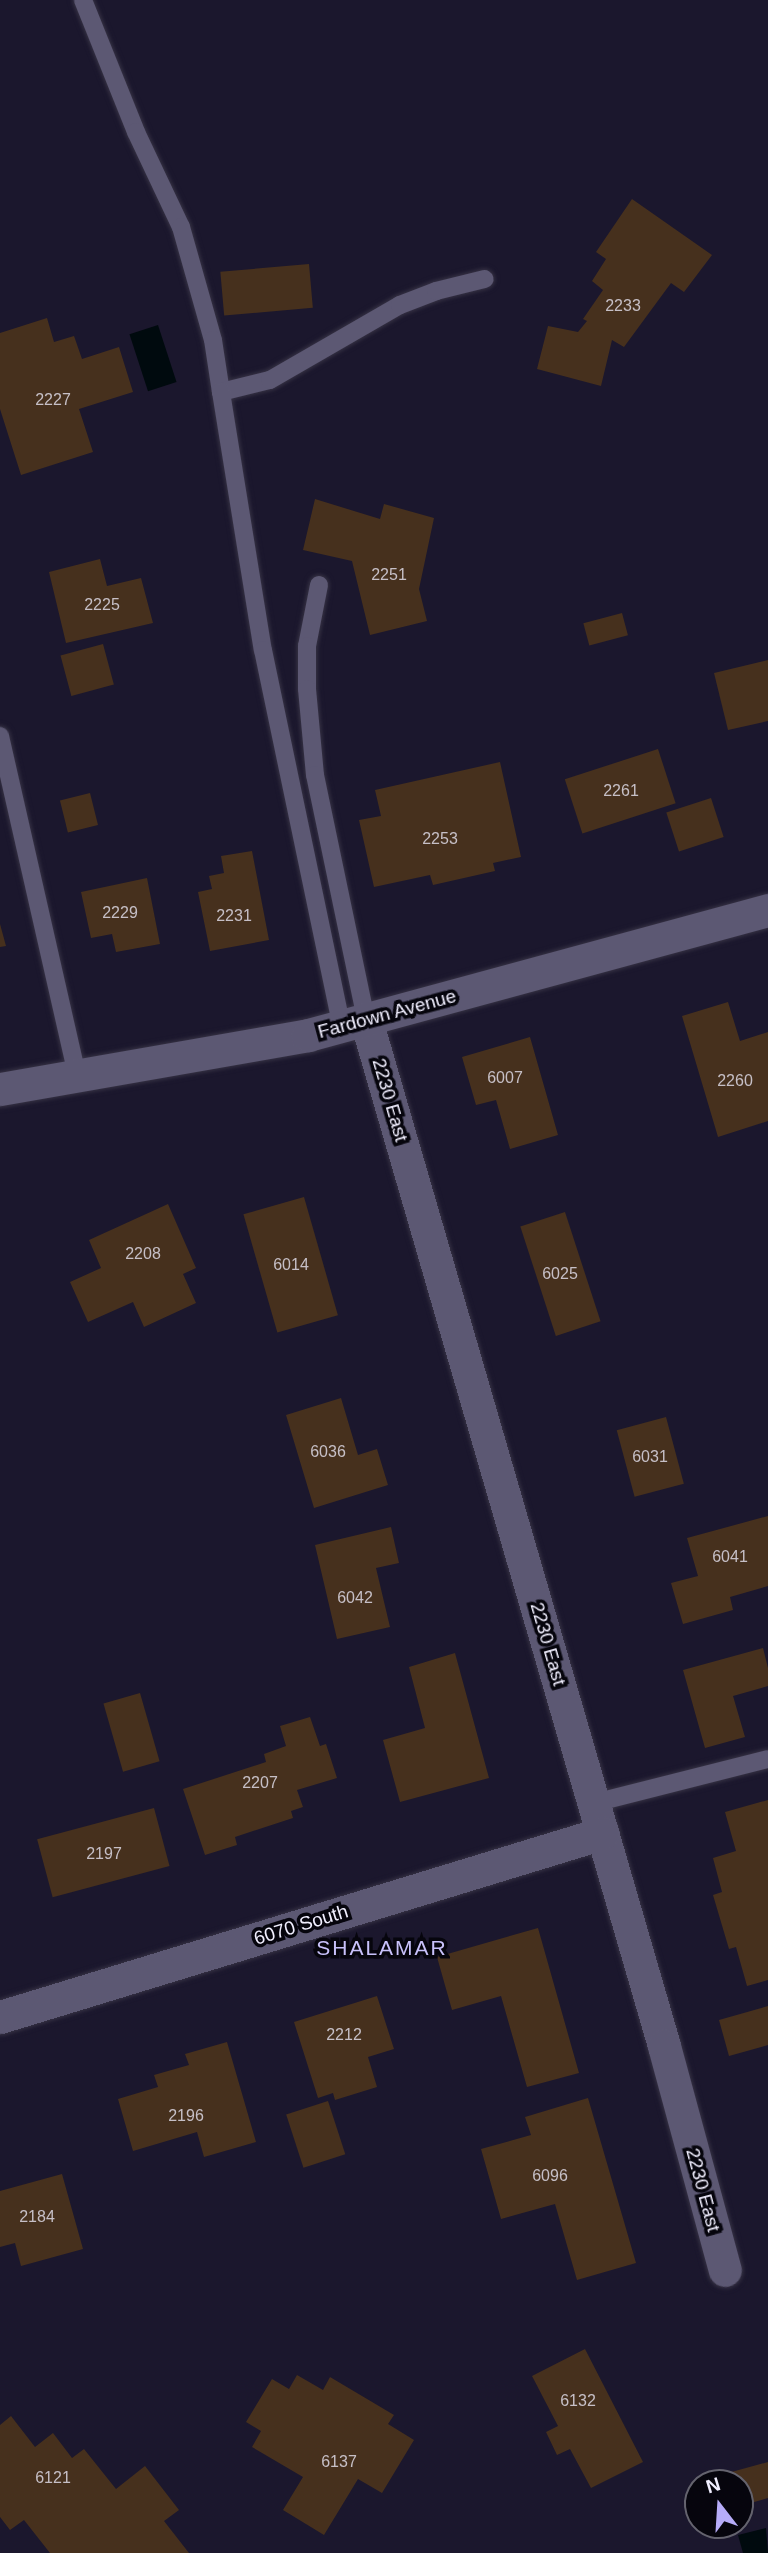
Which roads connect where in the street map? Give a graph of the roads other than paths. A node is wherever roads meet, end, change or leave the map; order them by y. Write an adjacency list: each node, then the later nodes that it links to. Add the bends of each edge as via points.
1 (83, 0): 3 (lane, via 136,132 181,227 213,340)
2 (485, 279): 3 (lane, via 400,305 270,380)
3 (221, 392): 7 (lane, via 263,650)
4 (319, 585): 7 (lane, via 307,646 307,689 315,775)
5 (0, 736): 8 (lane)
6 (768, 910): 7 (street, Fardown Avenue)
7 (354, 1023): 8 (street, Fardown Avenue); 11 (street, 2230 East)
8 (77, 1076): 9 (street, Fardown Avenue)
9 (0, 1089)
10 (768, 1759): 11 (lane)
11 (598, 1818): 12 (street, 6070 South); 13 (street, 2230 East)
12 (0, 2017)
13 (725, 2270)

